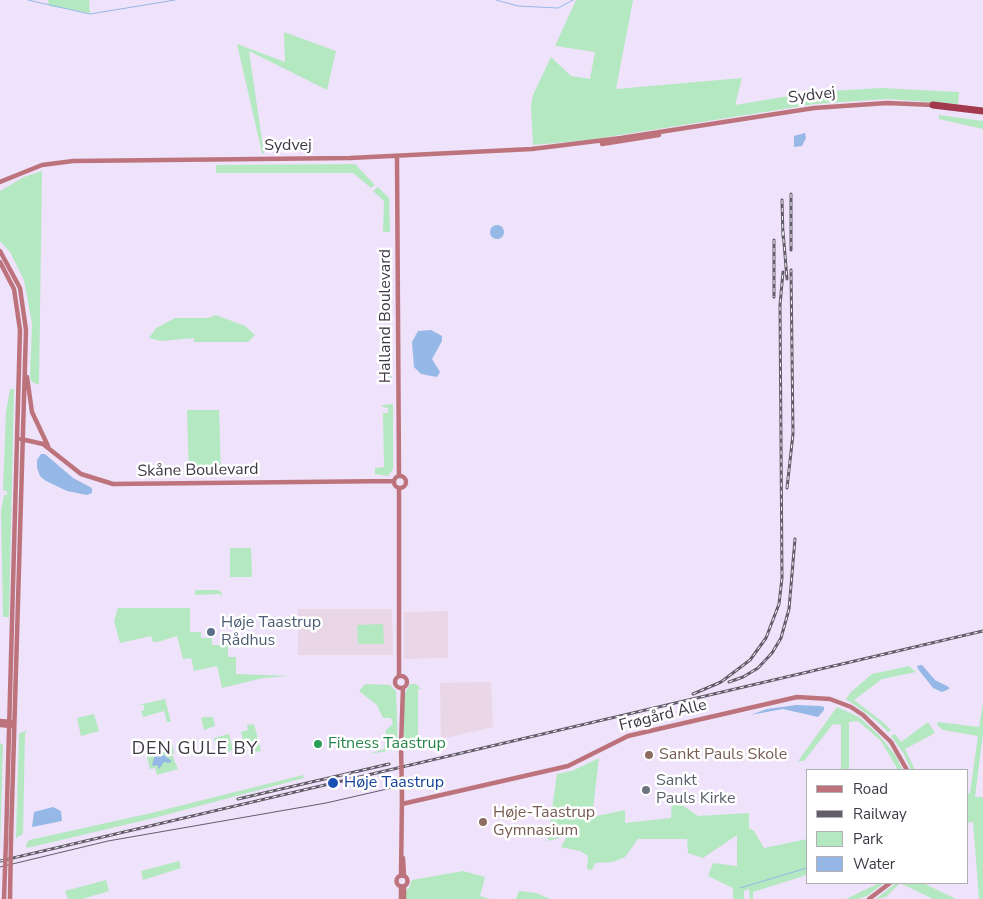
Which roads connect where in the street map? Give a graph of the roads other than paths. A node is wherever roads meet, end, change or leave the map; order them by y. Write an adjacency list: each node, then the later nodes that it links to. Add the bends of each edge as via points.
1 (932, 105): 2 (highway); 3 (street, Sydvej, via 839,105 696,126 622,141)
2 (983, 111)
3 (397, 157): 4 (street, Sydvej, via 73,161 42,165); 11 (street, Halland Boulevard)
4 (0, 184)
5 (0, 251): 7 (street, via 16,277 23,299)
6 (0, 262): 8 (street, via 14,289 19,320)
7 (25, 349): 9 (street); 10 (street, via 32,412)
8 (17, 439): 9 (street, Skåne Boulevard); 17 (street)
9 (23, 439): 10 (street, Skåne Boulevard); 18 (street)
10 (49, 448): 12 (street, Skåne Boulevard, via 75,471 113,484)
11 (399, 476): 12 (street); 13 (street, via 406,482)
12 (394, 481): 13 (street)
13 (399, 488): 14 (street)
14 (401, 676): 15 (street, via 395,682); 15 (street, via 407,681)
15 (401, 688): 21 (street, bridge)
16 (0, 721): 17 (street)
17 (9, 724): 18 (street); 19 (street); 22 (street)
18 (15, 724): 22 (street)
19 (0, 726)
20 (906, 769): 21 (street, Frøgård Alle, via 891,742 863,716 830,699 798,696 628,736 568,766)
21 (402, 804): 23 (street)
22 (9, 839): 26 (street, bridge); 27 (street, bridge)
23 (402, 876): 25 (street, via 397,881); 25 (street, via 408,882)
24 (889, 884): 29 (street)
25 (402, 887): 28 (street)
26 (4, 899)
27 (10, 899)
28 (402, 899)
29 (869, 899)

